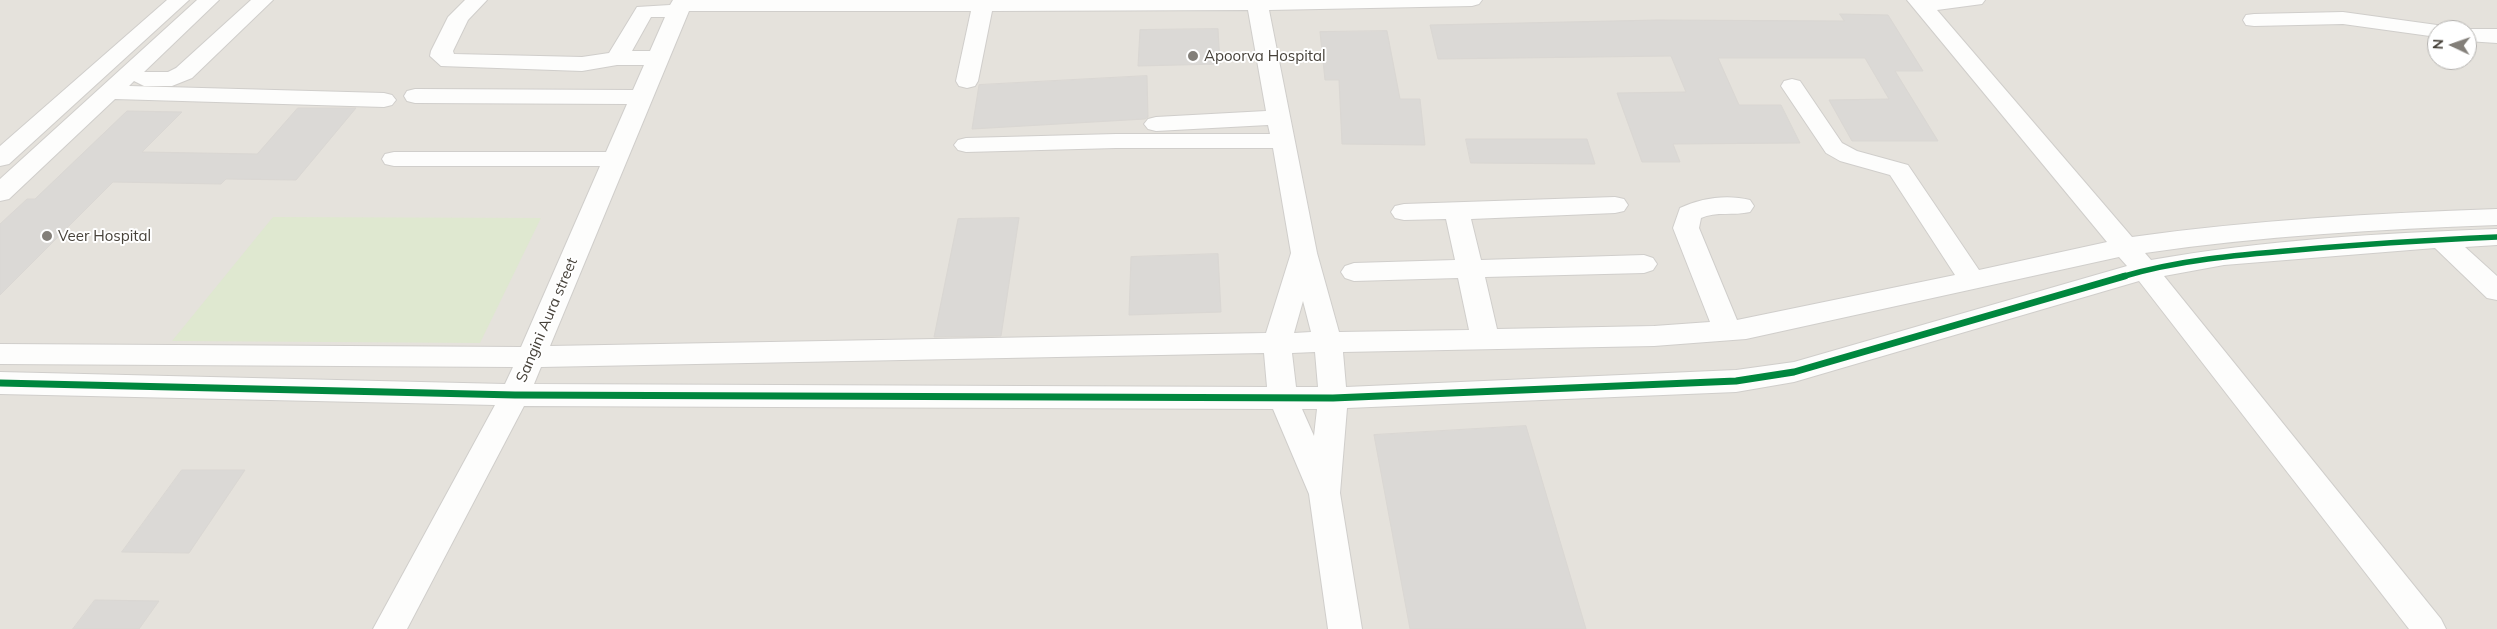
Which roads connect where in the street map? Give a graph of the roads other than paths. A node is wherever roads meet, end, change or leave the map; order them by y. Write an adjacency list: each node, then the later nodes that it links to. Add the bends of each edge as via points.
1 (179, 0): 25 (street)
2 (209, 0): 18 (street)
3 (262, 0): 18 (street, via 184,74)
4 (477, 0): 15 (street, via 459,17 442,51 444,59 590,64)
5 (1472, 0): 7 (street)
6 (1975, 0): 8 (street)
7 (1257, 2): 9 (street); 23 (street)
8 (1919, 2): 36 (street)
9 (983, 4): 10 (street); 17 (street)
10 (680, 5): 15 (street, via 644,11); 16 (street, Sangini Aura street)
11 (2254, 20): 12 (street, via 2343,18)
12 (2427, 31)
13 (2477, 35): 14 (street)
14 (2497, 36)
15 (617, 58): 16 (street)
16 (658, 58): 21 (street, Sangini Aura street)
17 (967, 81)
18 (116, 86): 22 (street); 28 (street)
19 (1792, 86): 42 (street, via 1841,154 1899,170)
20 (415, 96): 21 (street)
21 (641, 97): 27 (street, Sangini Aura street)
22 (384, 100)
23 (1279, 117): 24 (street); 24 (street, via 975,139)
24 (1283, 141): 37 (street)
25 (0, 158)
26 (394, 159): 27 (street)
27 (615, 159): 49 (street, Sangini Aura street)
28 (0, 193)
29 (1615, 205): 31 (street)
30 (1740, 206): 44 (street, via 1704,207 1689,214 1686,228)
31 (1456, 211): 32 (street); 39 (street)
32 (1404, 212)
33 (2497, 217): 36 (street, via 2376,222 2201,236)
34 (2497, 237): 35 (street)
35 (2441, 239): 40 (street, via 2224,256); 43 (street)
36 (2125, 247): 40 (street); 42 (street)
37 (1304, 253): 46 (street); 47 (street)
38 (1644, 264): 39 (street)
39 (1469, 270): 41 (street); 45 (street)
40 (2145, 270): 53 (street, via 1794,372 1746,380); 57 (street)
41 (1354, 272)
42 (1972, 280): 44 (street, via 1746,329)
43 (2497, 291)
44 (1726, 330): 45 (street, via 1654,336)
45 (1485, 340): 46 (street)
46 (1328, 343): 47 (street); 53 (street)
47 (1277, 344): 49 (street); 52 (street)
48 (0, 354): 49 (street)
49 (531, 357): 51 (street, Sangini Aura street)
50 (0, 383): 51 (street)
51 (515, 395): 52 (street); 55 (street, Sangini Aura street)
52 (1283, 398): 53 (street); 54 (street)
53 (1334, 398): 54 (street)
54 (1324, 493): 56 (street)
55 (390, 629)
56 (1345, 629)
57 (2429, 629)

